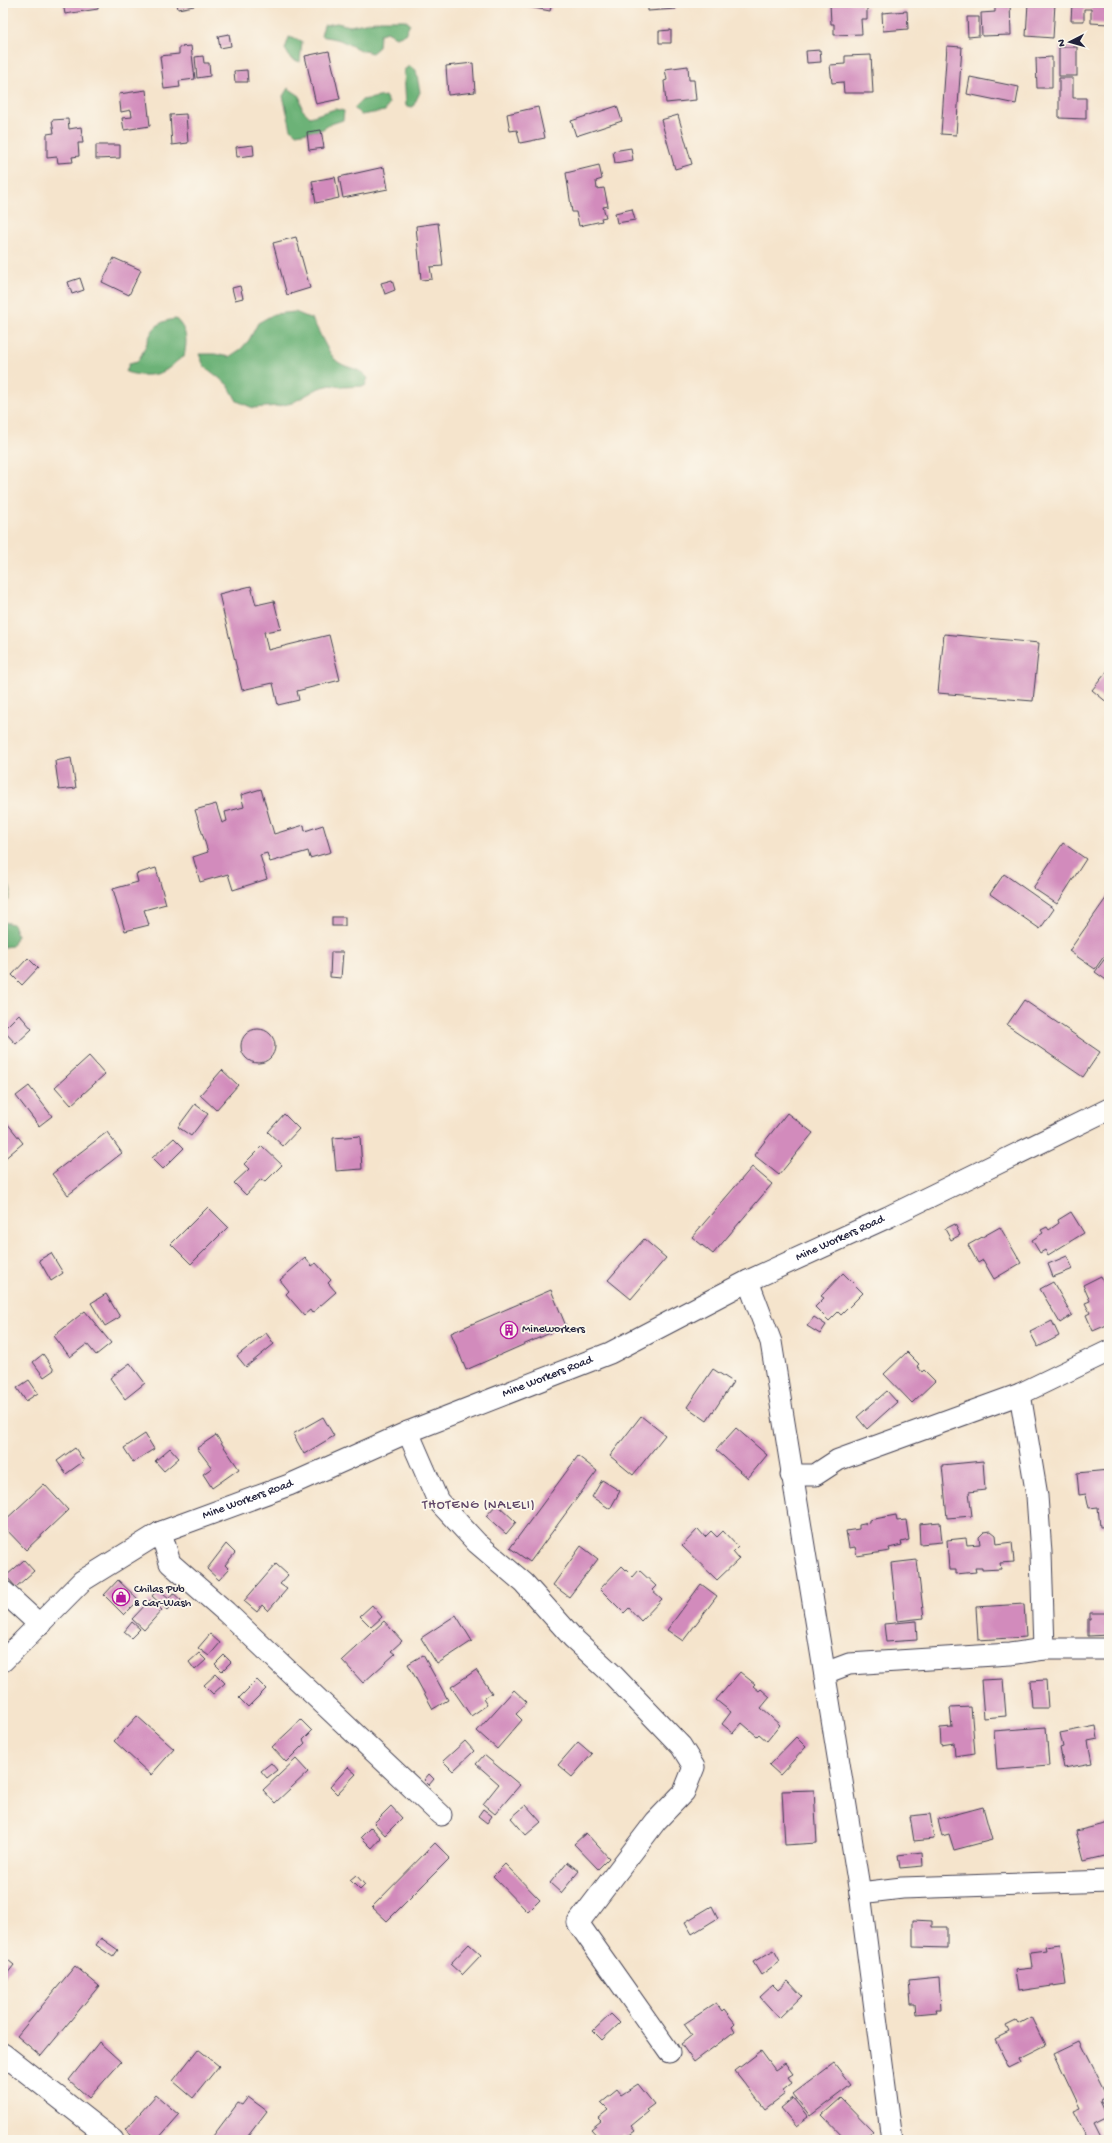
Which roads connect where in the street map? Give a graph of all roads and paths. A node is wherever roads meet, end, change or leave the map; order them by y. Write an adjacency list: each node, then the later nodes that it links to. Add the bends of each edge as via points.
1 (1109, 1110): 2 (street, Mine Workers Road, via 888,1217)
2 (748, 1281): 5 (street, Mine Workers Road, via 610,1353); 6 (street, via 770,1342)
3 (1109, 1351): 4 (street)
4 (1020, 1394): 6 (street, via 838,1460 814,1475); 10 (street, via 1037,1496)
5 (408, 1432): 7 (street, Mine Workers Road, via 289,1485); 17 (street, via 438,1501 477,1543 524,1583 573,1638 618,1680 681,1746 694,1767 684,1792 656,1821 578,1923)
6 (791, 1475): 13 (street)
7 (161, 1532): 9 (street, Mine Workers Road, via 82,1581); 14 (street, via 170,1563 226,1612)
8 (3, 1591): 9 (street)
9 (40, 1625): 12 (street, Mine Workers Road)
10 (1044, 1649): 11 (street); 13 (street, via 1010,1654 849,1664)
11 (1109, 1649)
12 (3, 1662)
13 (825, 1673): 16 (street)
14 (441, 1815)
15 (1109, 1881): 16 (street, via 902,1888)
16 (860, 1893): 20 (street)
17 (669, 2052)
18 (3, 2054): 19 (street)
19 (113, 2140)
20 (892, 2140)

